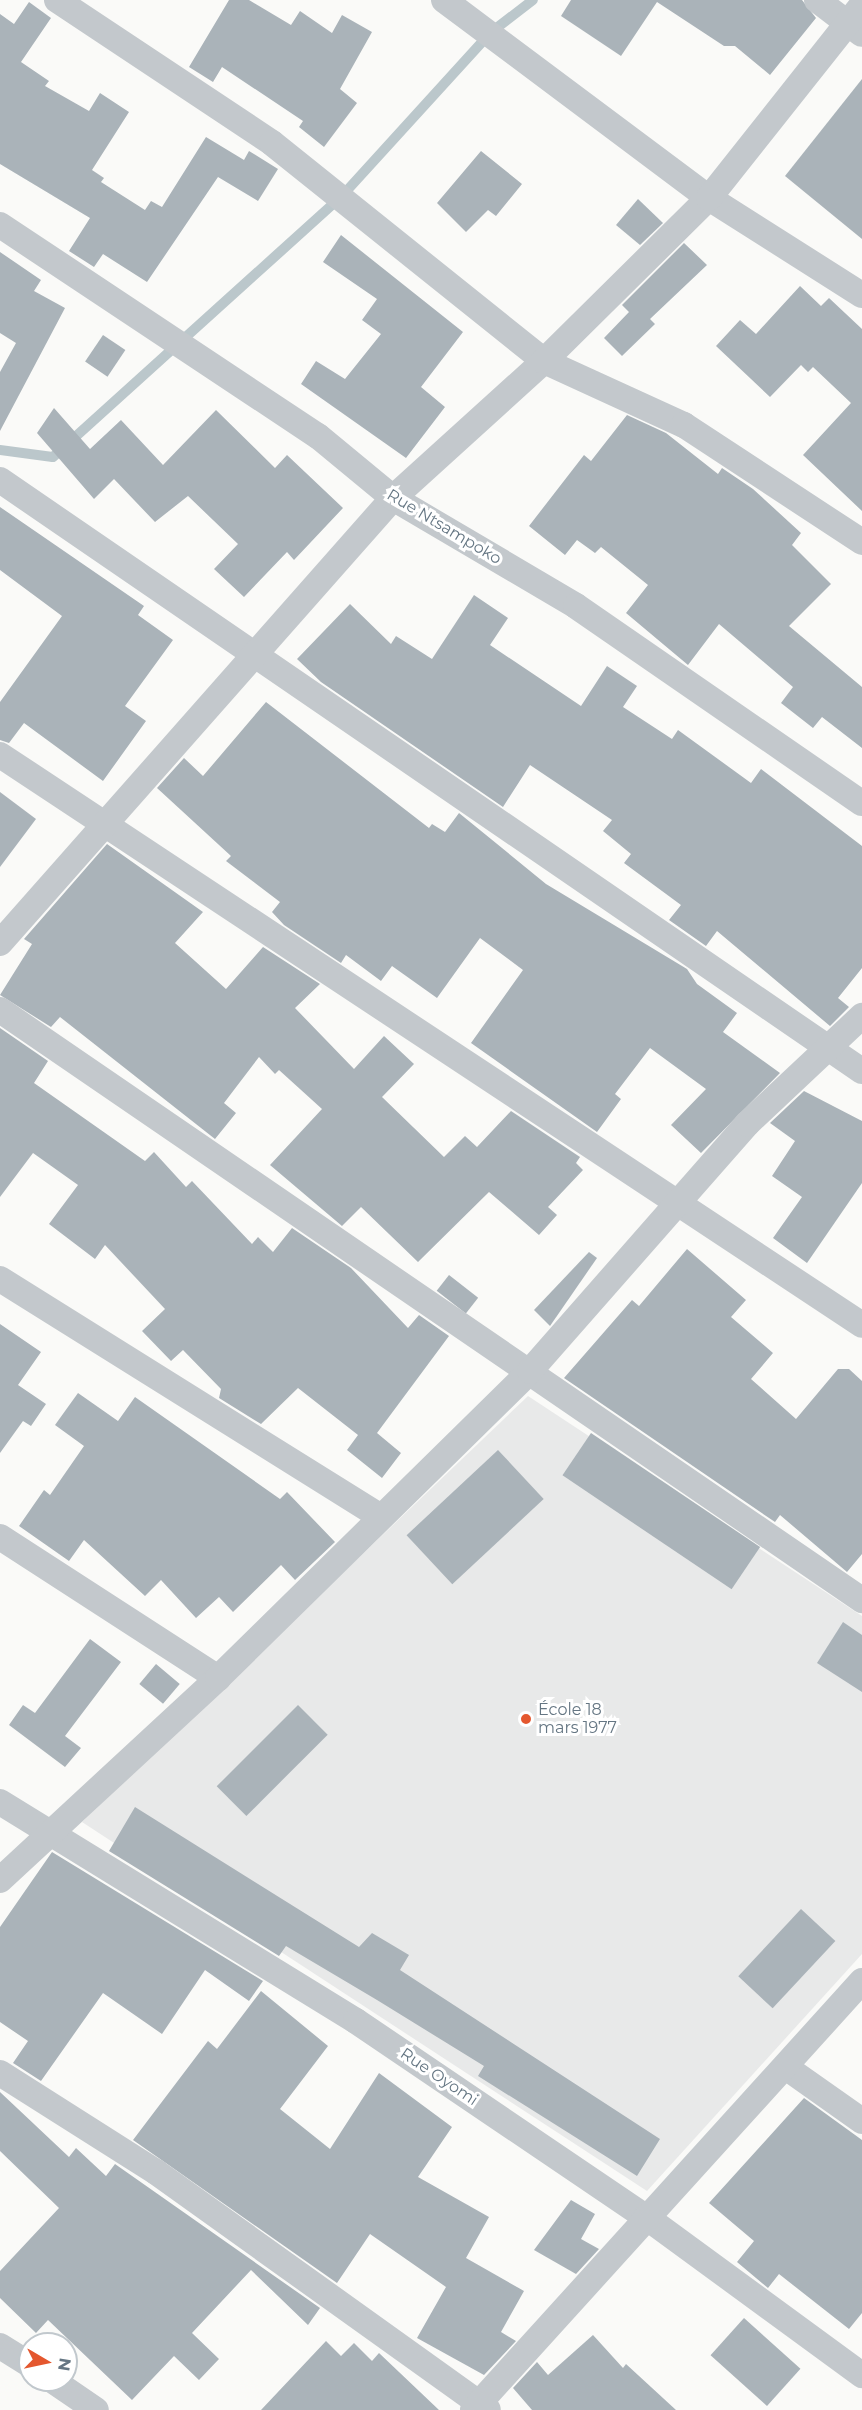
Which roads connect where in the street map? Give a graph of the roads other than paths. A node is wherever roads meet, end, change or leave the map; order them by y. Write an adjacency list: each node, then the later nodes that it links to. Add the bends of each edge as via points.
1 (57, 0): 9 (street, via 272,143)
2 (444, 0): 6 (street)
3 (817, 0): 5 (street)
4 (862, 5): 5 (street)
5 (853, 28): 6 (street)
6 (709, 198): 8 (street); 9 (street)
7 (0, 225): 11 (street, Rue Ntsampoko, via 318,436)
8 (862, 295)
9 (544, 361): 11 (street); 12 (street, via 684,424)
10 (0, 480): 13 (street)
11 (393, 498): 13 (street); 15 (street, Rue Ntsampoko, via 576,606)
12 (862, 542)
13 (256, 651): 16 (street); 20 (street)
14 (0, 755): 16 (street)
15 (862, 803)
16 (102, 821): 17 (street); 22 (street)
17 (0, 942)
18 (0, 1010): 25 (street)
19 (862, 1016): 20 (street)
20 (830, 1050): 21 (street); 22 (street, via 747,1124)
21 (862, 1071)
22 (676, 1202): 24 (street); 25 (street)
23 (0, 1279): 26 (street)
24 (862, 1325)
25 (530, 1371): 26 (street); 28 (street)
26 (379, 1516): 29 (street)
27 (0, 1537): 29 (street)
28 (862, 1600)
29 (218, 1678): 31 (street)
30 (0, 1802): 31 (street, Rue Oyomi)
31 (48, 1832): 32 (street); 37 (street, Rue Oyomi, via 356,2021)
32 (0, 1880)
33 (862, 1980): 34 (street)
34 (787, 2068): 36 (street); 37 (street)
35 (0, 2073): 42 (street, via 156,2172)
36 (862, 2121)
37 (646, 2217): 40 (street, Rue Oyomi); 42 (street)
38 (0, 2346): 39 (street)
39 (18, 2357)
40 (862, 2375)
41 (70, 2392): 43 (street)
42 (480, 2408)
43 (96, 2410)

